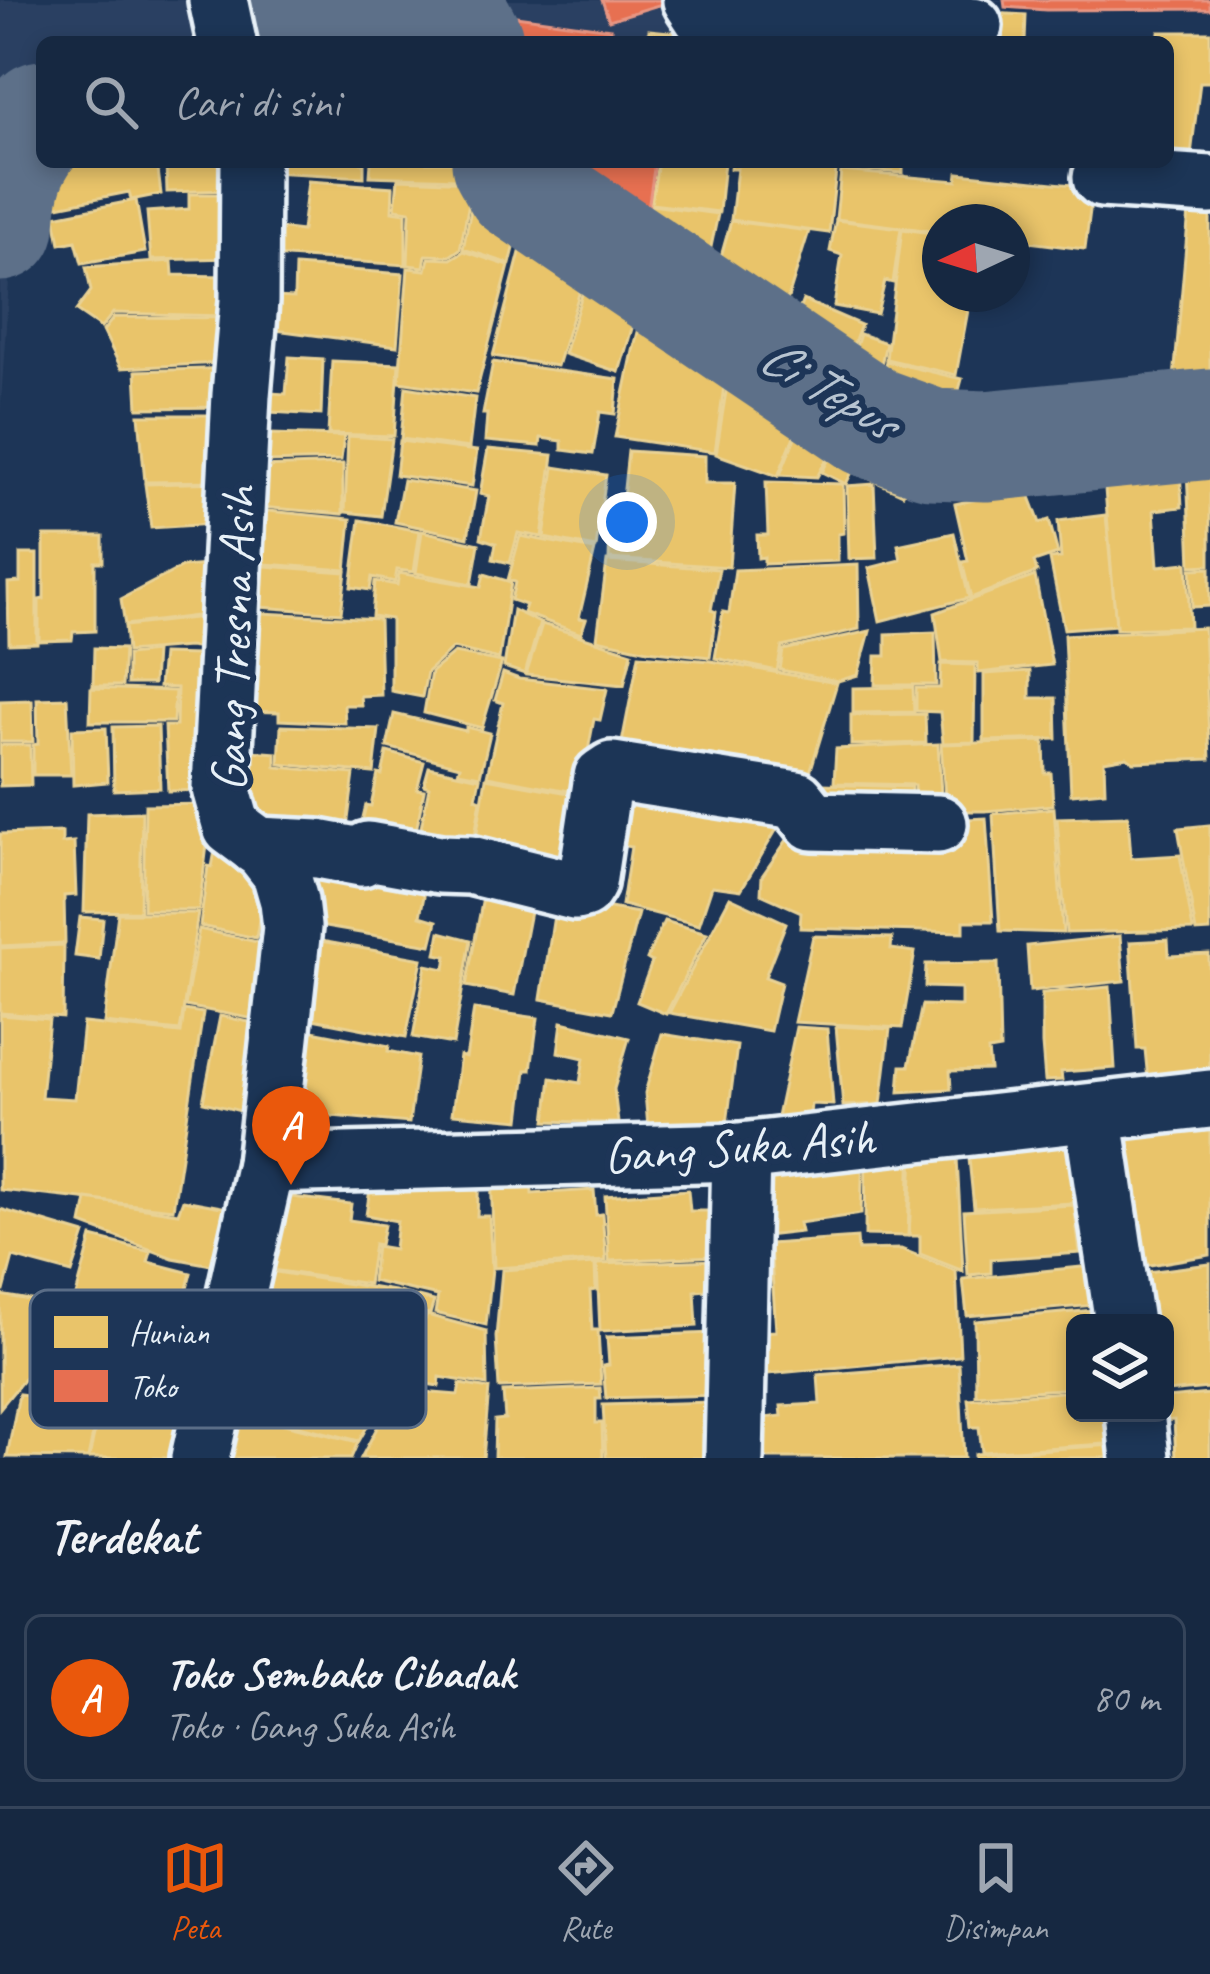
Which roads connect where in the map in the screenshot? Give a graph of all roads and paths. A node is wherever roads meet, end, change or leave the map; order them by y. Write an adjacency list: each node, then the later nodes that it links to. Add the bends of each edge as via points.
1 (692, 0): 2 (street, via 717,22)
2 (973, 26)
3 (250, 168): 7 (street, Gang Tresna Asih, via 220,788 232,827)
4 (1102, 178): 5 (street)
5 (1210, 185)
6 (938, 824): 7 (street, via 813,821 796,800 612,771 603,777 587,883 575,891 470,865)
7 (257, 846): 11 (street, Gang Tresna Asih, via 281,873 292,927)
8 (1210, 1100): 9 (street, Gang Suka Asih)
9 (1093, 1114): 10 (street, Gang Suka Asih); 13 (street)
10 (741, 1152): 11 (street, Gang Suka Asih); 17 (street)
11 (266, 1164): 12 (street, Gang Tresna Asih)
12 (238, 1290)
13 (1123, 1314)
14 (1136, 1422): 18 (street)
15 (207, 1428): 16 (street, Gang Tresna Asih)
16 (200, 1458)
17 (734, 1458)
18 (1140, 1458)

